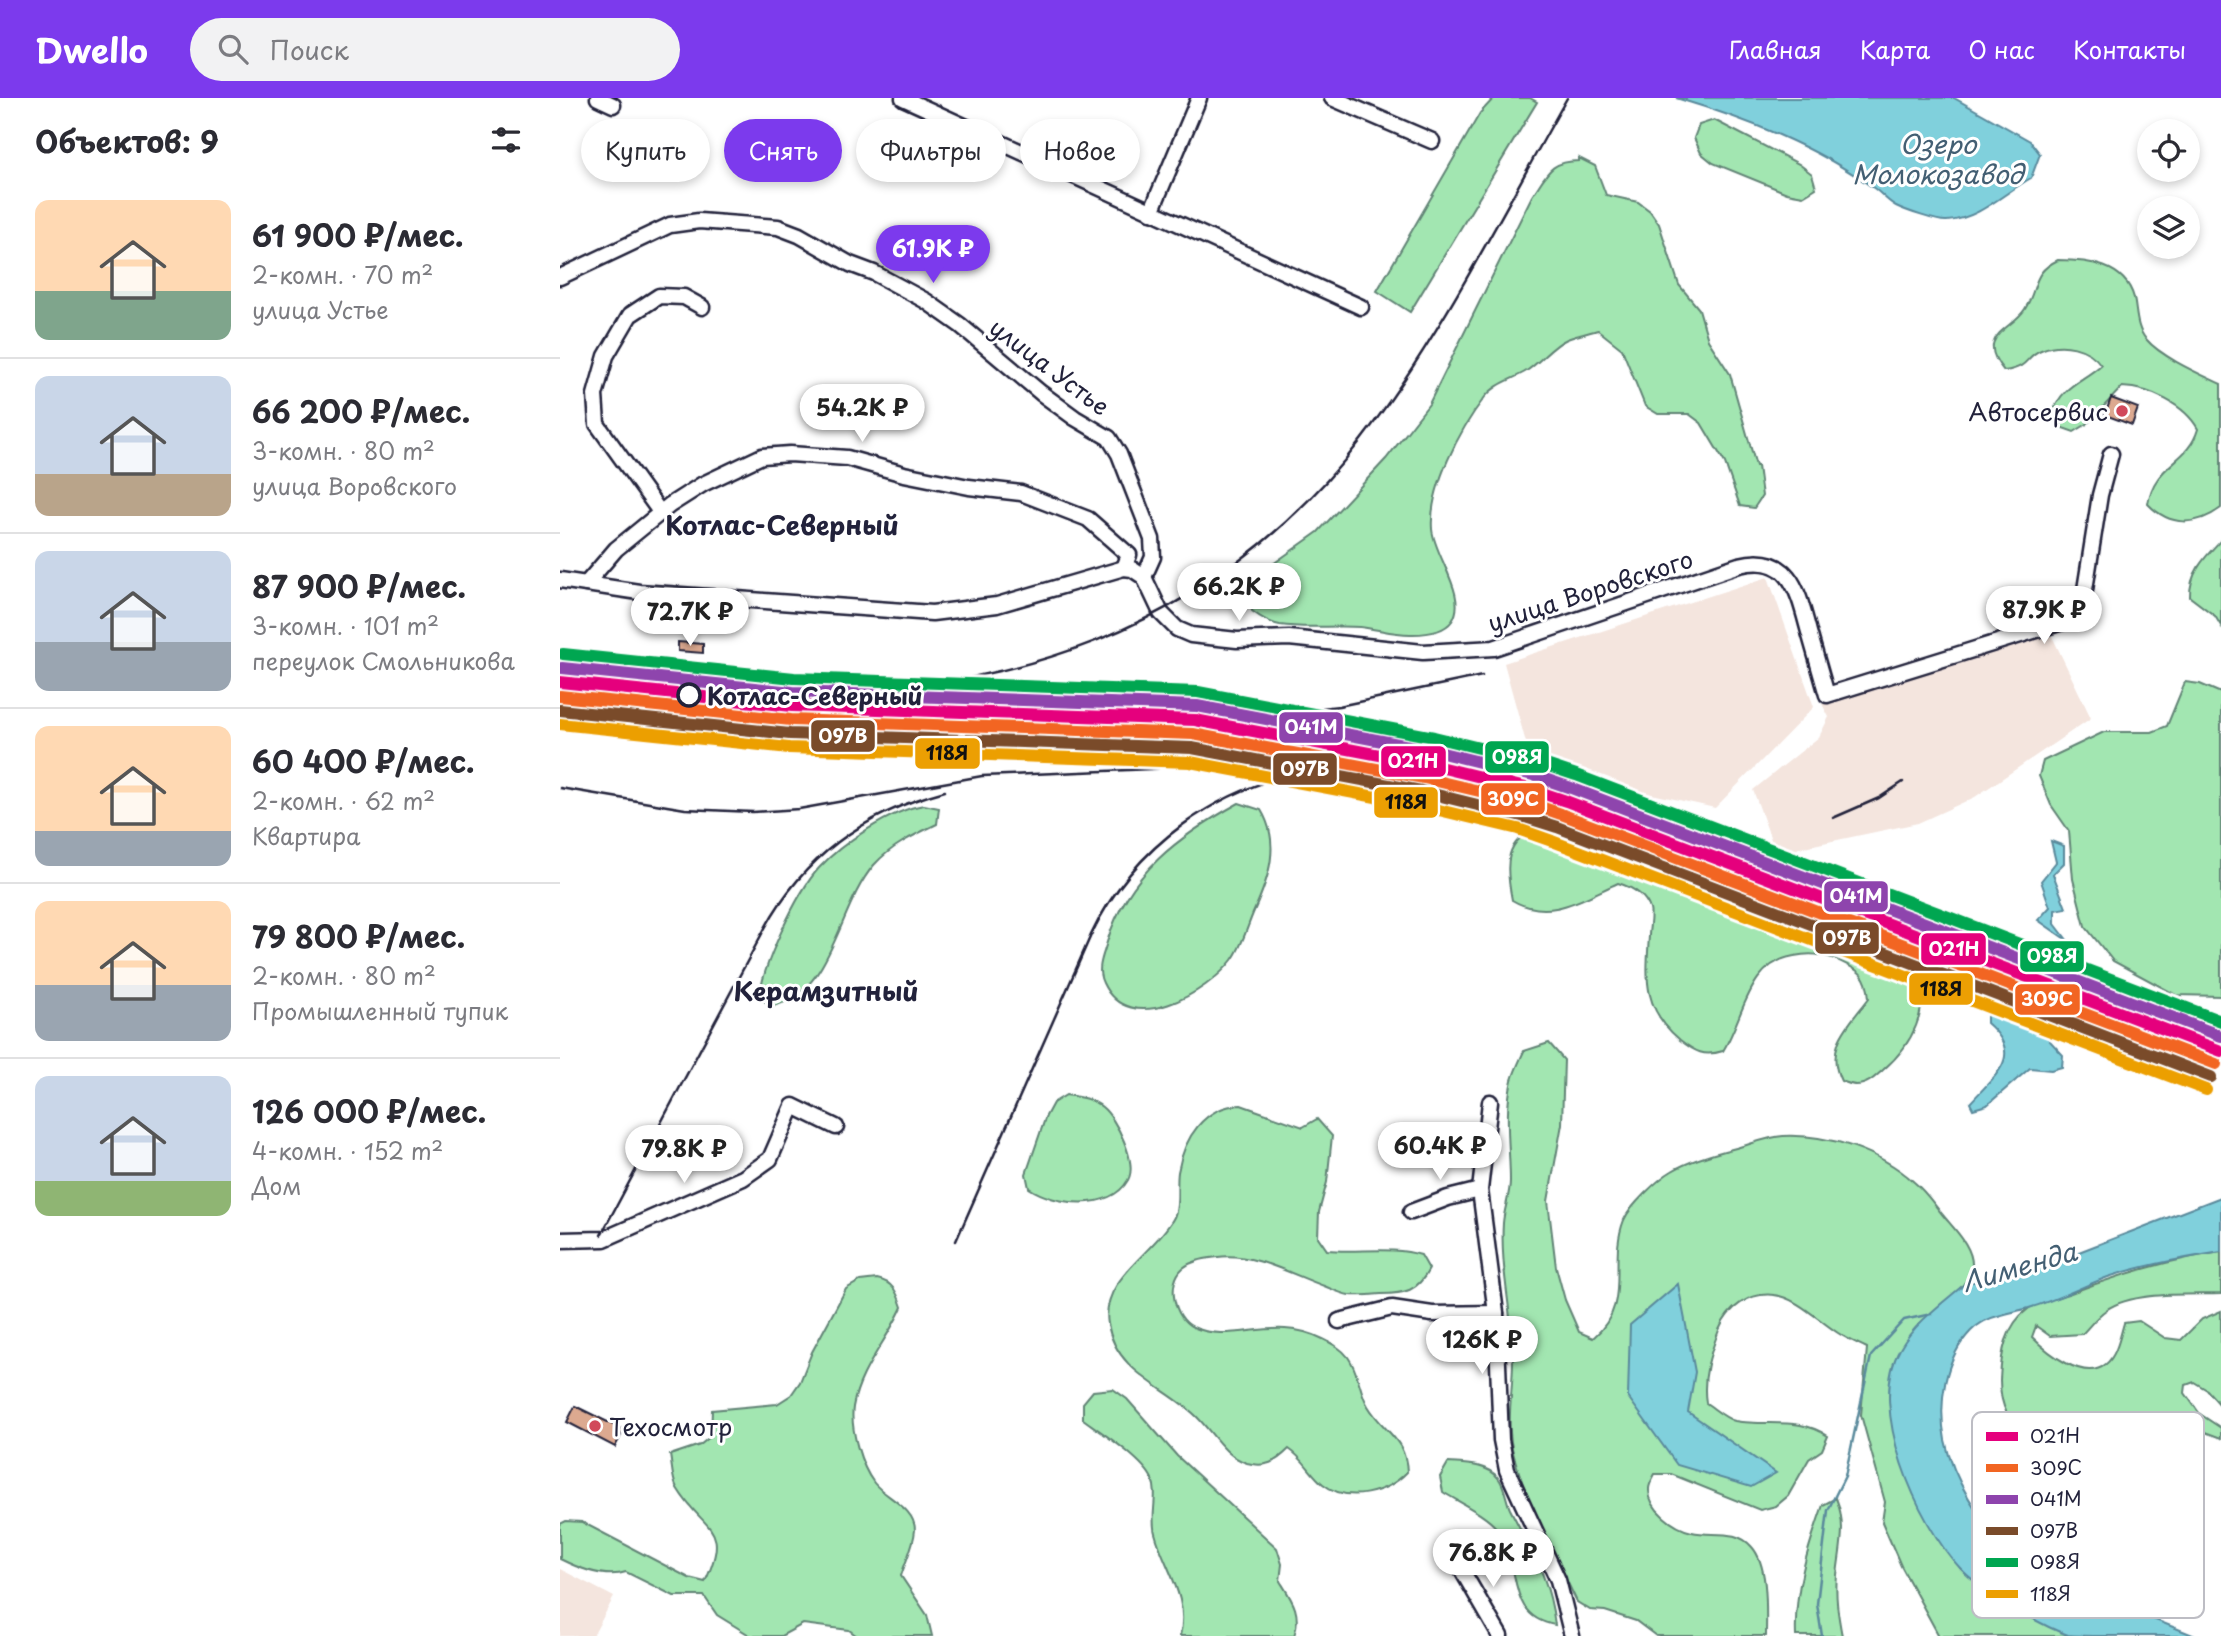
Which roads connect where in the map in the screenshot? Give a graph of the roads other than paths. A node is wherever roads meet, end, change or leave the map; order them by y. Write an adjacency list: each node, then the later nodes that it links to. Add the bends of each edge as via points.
1 (598, 98): 5 (street)
2 (903, 98): 7 (street)
3 (1199, 98): 7 (street)
4 (1332, 98): 6 (street)
5 (613, 104)
6 (1432, 141)
7 (1151, 212): 10 (street)
8 (560, 277): 14 (street, улица Устье, via 670,225 699,221 778,227 874,273 926,301 1041,393 1109,438 1152,539 1153,557)
9 (702, 307): 12 (street, via 684,297 659,296 630,315 606,356 595,395 597,424)
10 (1362, 307)
11 (2111, 454): 14 (street, улица Воровского, via 2084,596 2069,620 1827,695 1795,587 1783,570 1766,562 1739,565 1494,648 1423,652 1289,638 1237,640 1191,635 1161,613)
12 (660, 512): 13 (street, via 703,484 762,456 847,457 918,477 1021,493 1057,506 1088,519 1110,536 1129,555); 16 (street, via 616,548)
13 (1124, 568): 14 (street); 16 (street, via 997,605 932,613 639,592)
14 (1144, 576)
15 (560, 580): 16 (street)
16 (586, 584)
17 (1489, 1102): 19 (street)
18 (836, 1127): 21 (street, via 793,1106 770,1159 743,1178 604,1239)
19 (1480, 1190): 20 (street); 22 (street)
20 (1411, 1212)
21 (560, 1240)
22 (1496, 1313): 23 (street, via 1432,1314 1392,1308); 26 (street, via 1501,1440 1507,1470 1558,1580)
23 (1339, 1321)
24 (1456, 1560): 25 (street)
25 (1500, 1636)
26 (1572, 1636)

